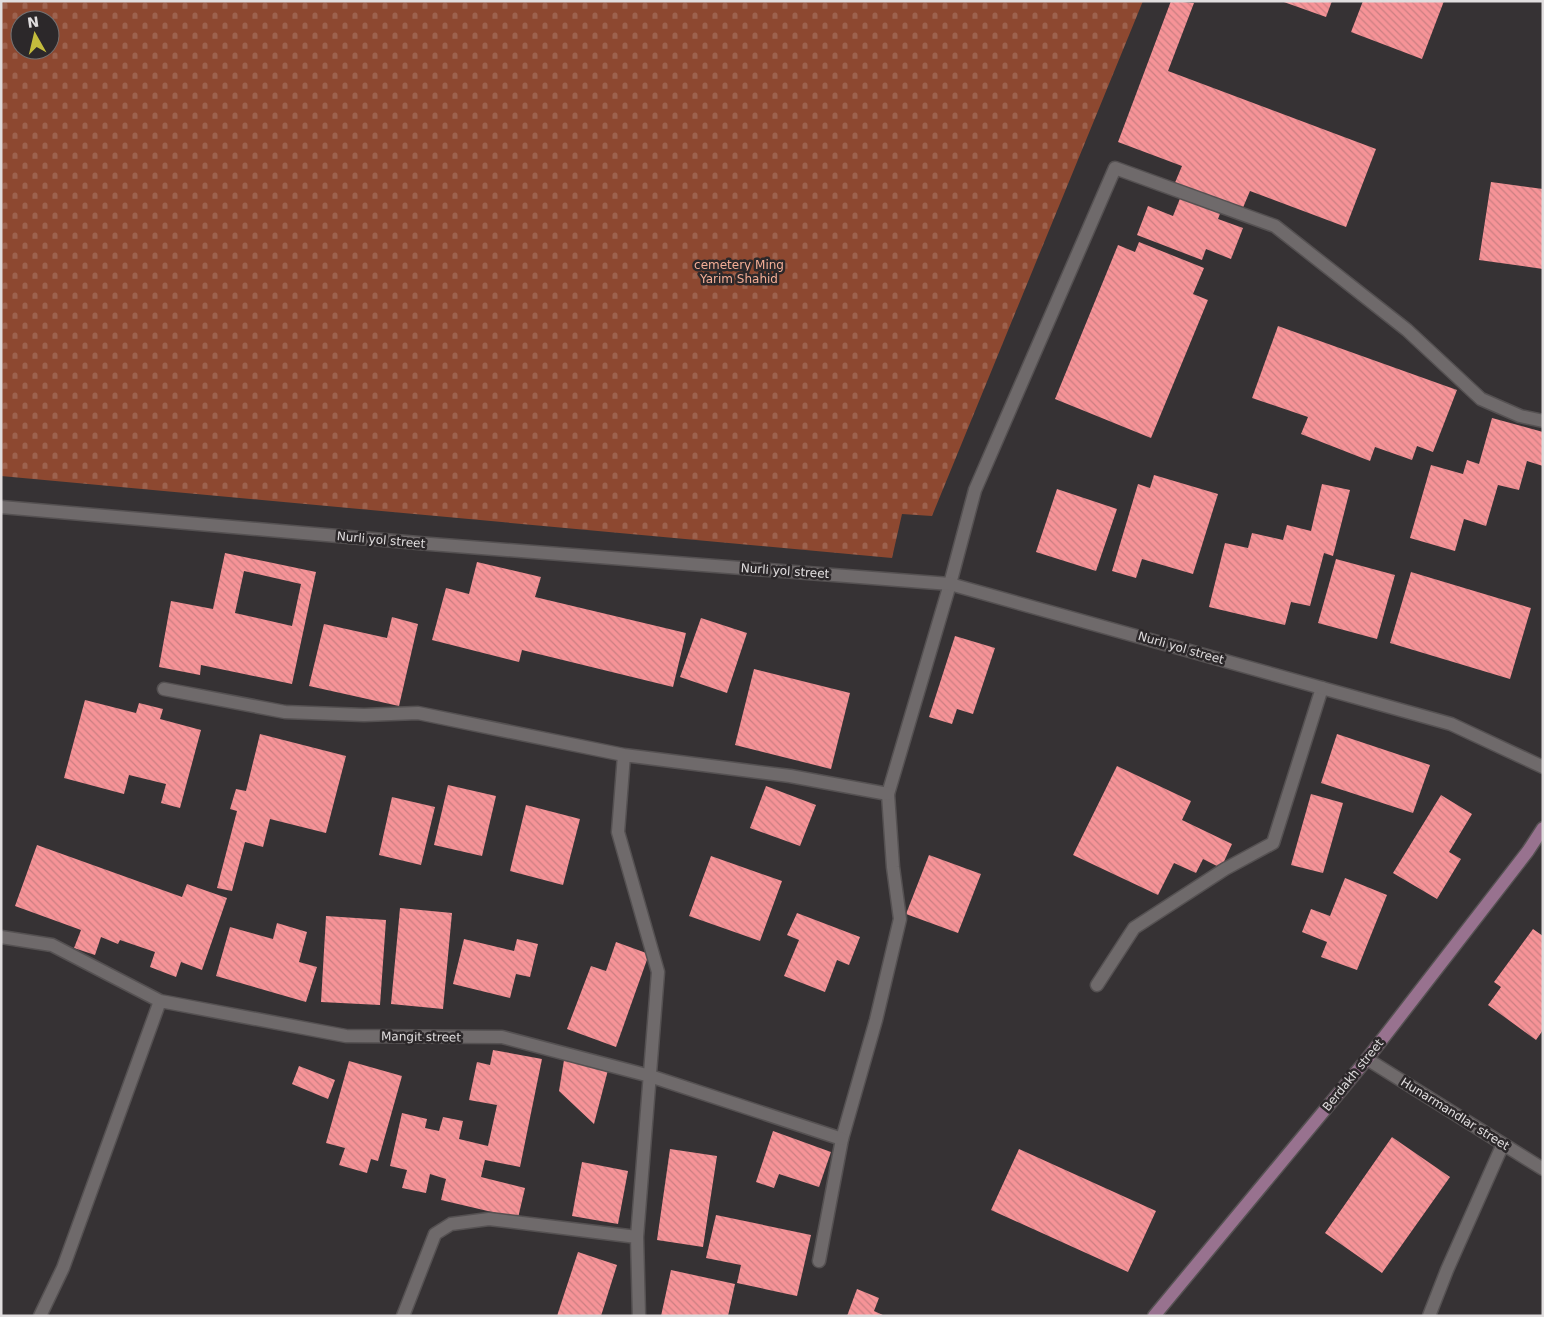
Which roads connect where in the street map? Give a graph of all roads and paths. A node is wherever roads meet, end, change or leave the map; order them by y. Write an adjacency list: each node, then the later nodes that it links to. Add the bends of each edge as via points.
1 (1543, 420): 3 (street, via 1520,416 1481,399 1407,330 1275,226 1115,168 975,490)
2 (1, 507): 3 (street, Nurli yol street)
3 (950, 584): 4 (street, Nurli yol street); 8 (street)
4 (1322, 688): 7 (street, Nurli yol street, via 1452,724); 11 (street, via 1273,843 1225,868 1134,928)
5 (164, 689): 6 (street, via 286,712 418,713)
6 (624, 755): 8 (street, via 790,776); 14 (street, via 618,832 658,972)
7 (1543, 767)
8 (888, 794): 15 (street, via 900,919)
9 (1543, 828): 13 (main road, Berdakh street)
10 (1, 937): 12 (street, Mangit street, via 52,945)
11 (1097, 984)
12 (160, 1001): 14 (street, Mangit street, via 346,1036 502,1038); 20 (street, via 63,1268)
13 (1367, 1059): 16 (street, Hunarmandlar street); 23 (main road, Berdakh street)
14 (650, 1076): 15 (street, Mangit street); 18 (street)
15 (842, 1140): 19 (street)
16 (1503, 1144): 17 (street, Hunarmandlar street); 24 (street)
17 (1543, 1169)
18 (637, 1237): 21 (street, via 489,1219 451,1224 435,1234); 22 (street)
19 (819, 1261)
20 (40, 1316)
21 (403, 1316)
22 (639, 1316)
23 (1154, 1316)
24 (1428, 1316)

